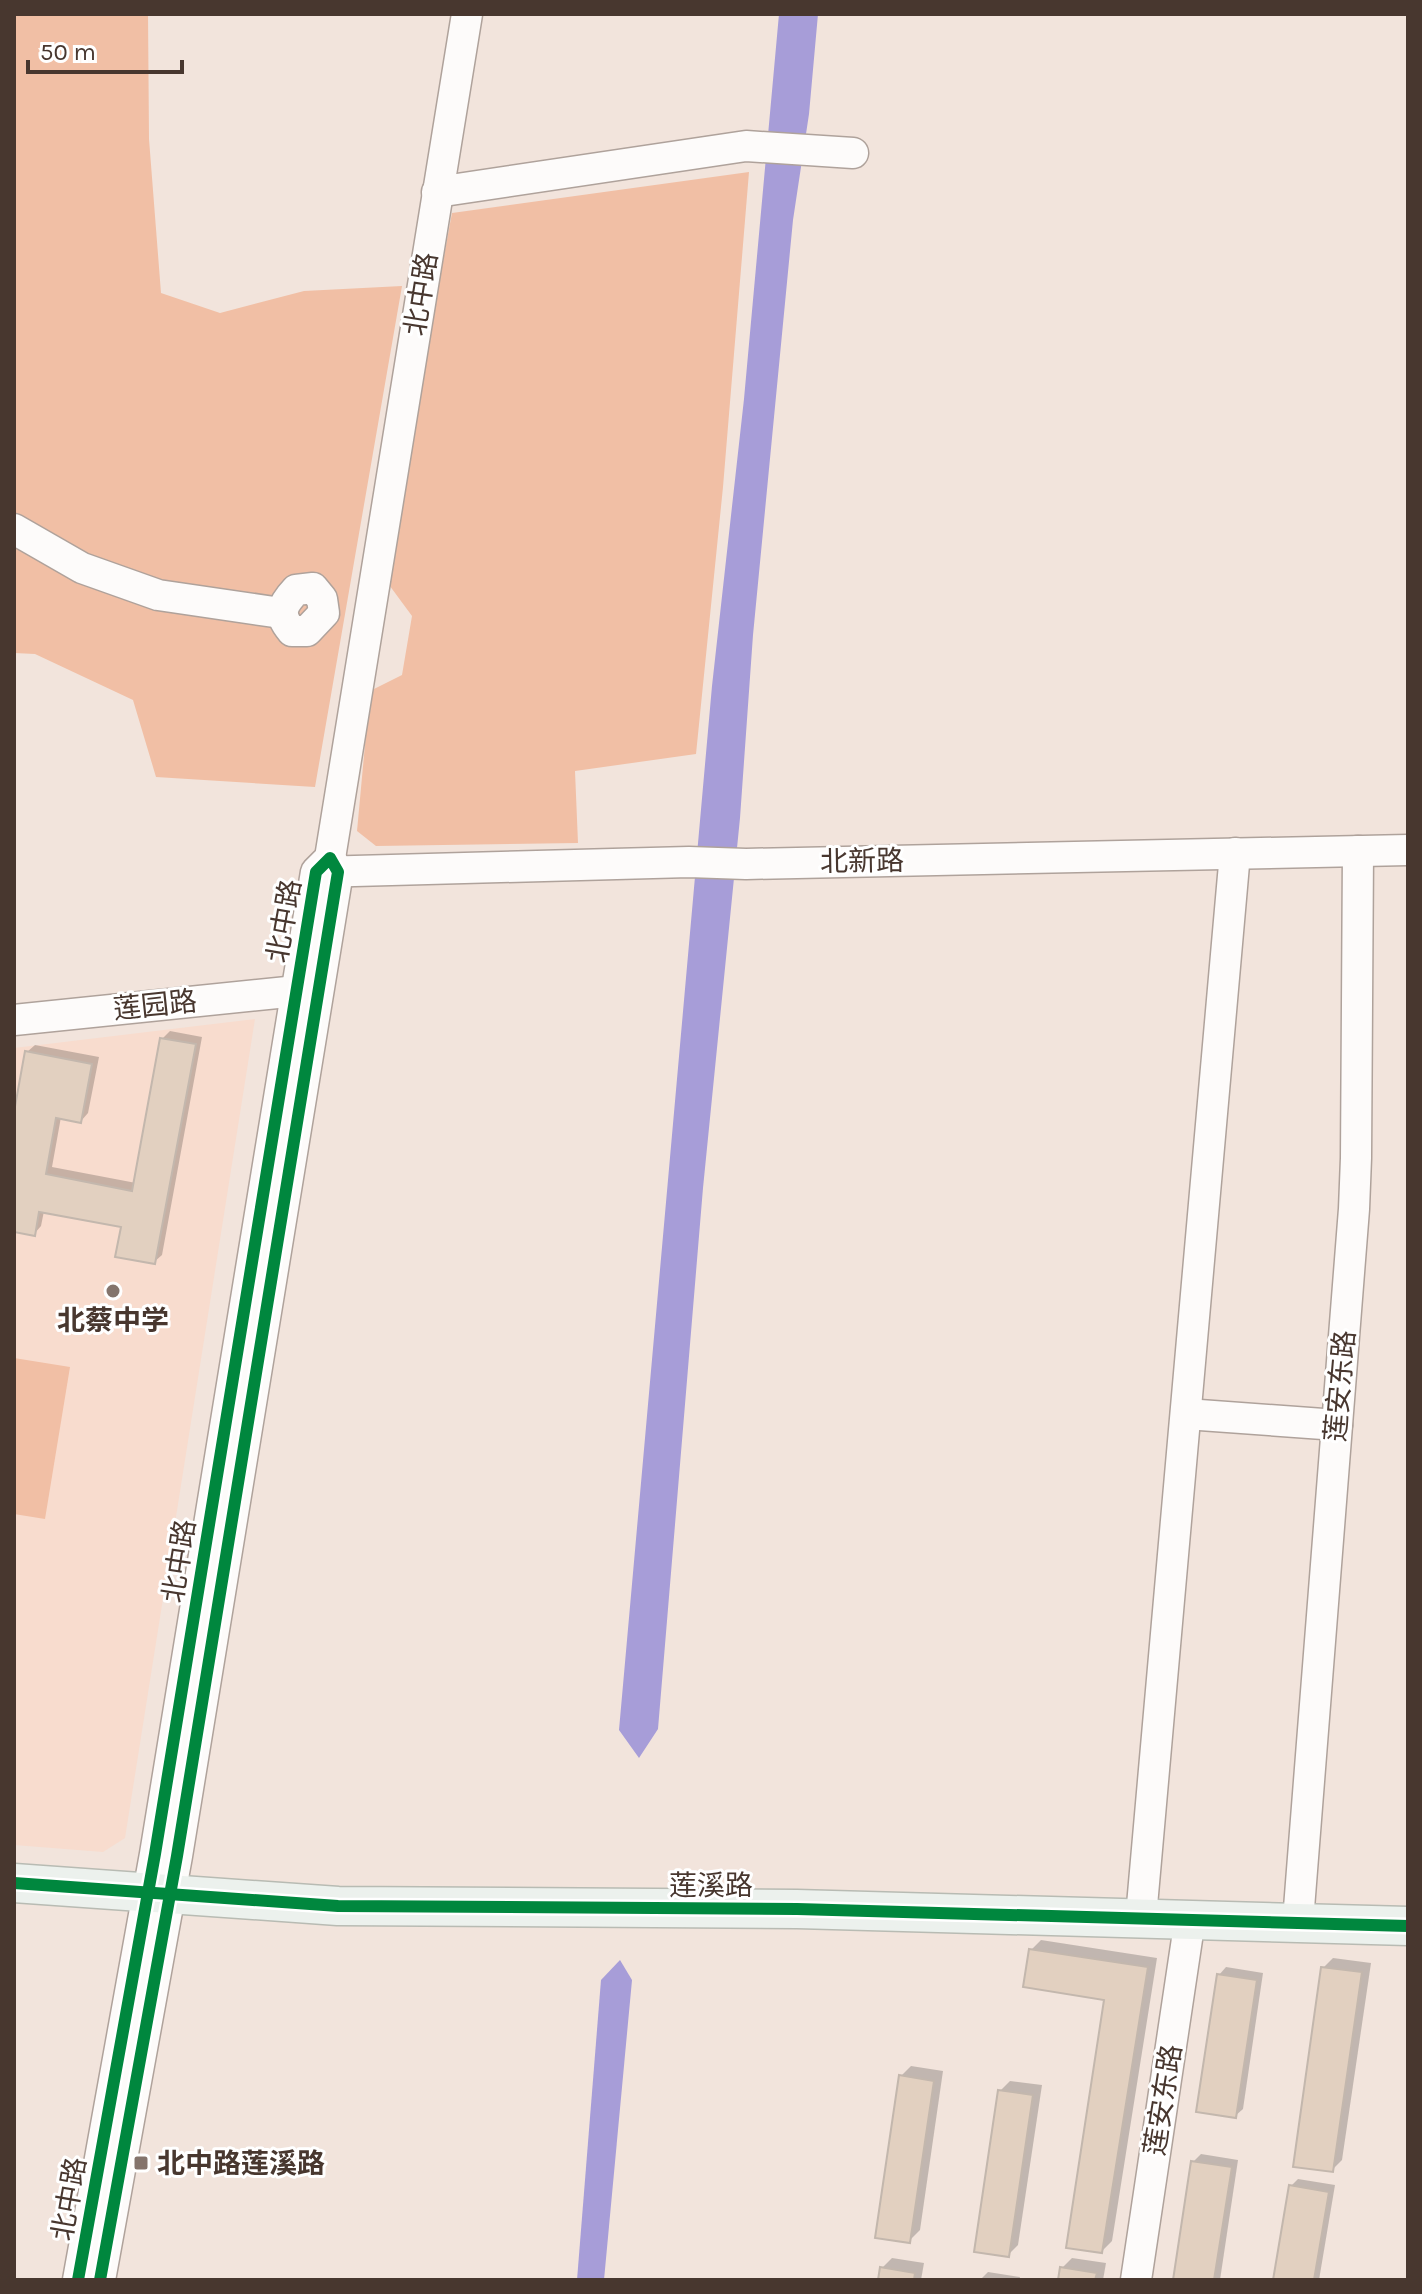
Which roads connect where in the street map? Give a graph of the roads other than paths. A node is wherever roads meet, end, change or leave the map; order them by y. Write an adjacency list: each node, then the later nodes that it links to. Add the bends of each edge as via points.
1 (467, 14): 3 (street, 北中路)
2 (853, 153): 3 (street, via 762,145)
3 (437, 192): 5 (street, 北中路)
4 (14, 529): 5 (street, via 82,568 158,595 281,613 296,590 313,588 324,613)
5 (368, 621): 9 (street, 北中路)
6 (1408, 850): 7 (street, 北新路)
7 (1358, 851): 8 (street, 北新路); 13 (street, 莲安东路, via 1356,1158)
8 (1235, 853): 9 (street, 北新路); 12 (street)
9 (328, 867): 10 (street, 北中路); 15 (street, 北中路)
10 (297, 991): 11 (street, 莲园路); 15 (street, 北中路)
11 (14, 1020)
12 (1186, 1414): 13 (street); 16 (street)
13 (1337, 1425): 18 (street, 莲安东路)
14 (14, 1883): 15 (main road, 莲溪路)
15 (159, 1894): 16 (main road, 莲溪路, via 338,1906); 20 (street, 北中路); 21 (street, 北中路)
16 (1141, 1917): 17 (main road, 莲溪路)
17 (1190, 1919): 18 (main road, 莲溪路); 22 (street, 莲安东路)
18 (1298, 1921): 19 (main road, 莲溪路)
19 (1408, 1926)
20 (78, 2280)
21 (100, 2280)
22 (1136, 2280)

